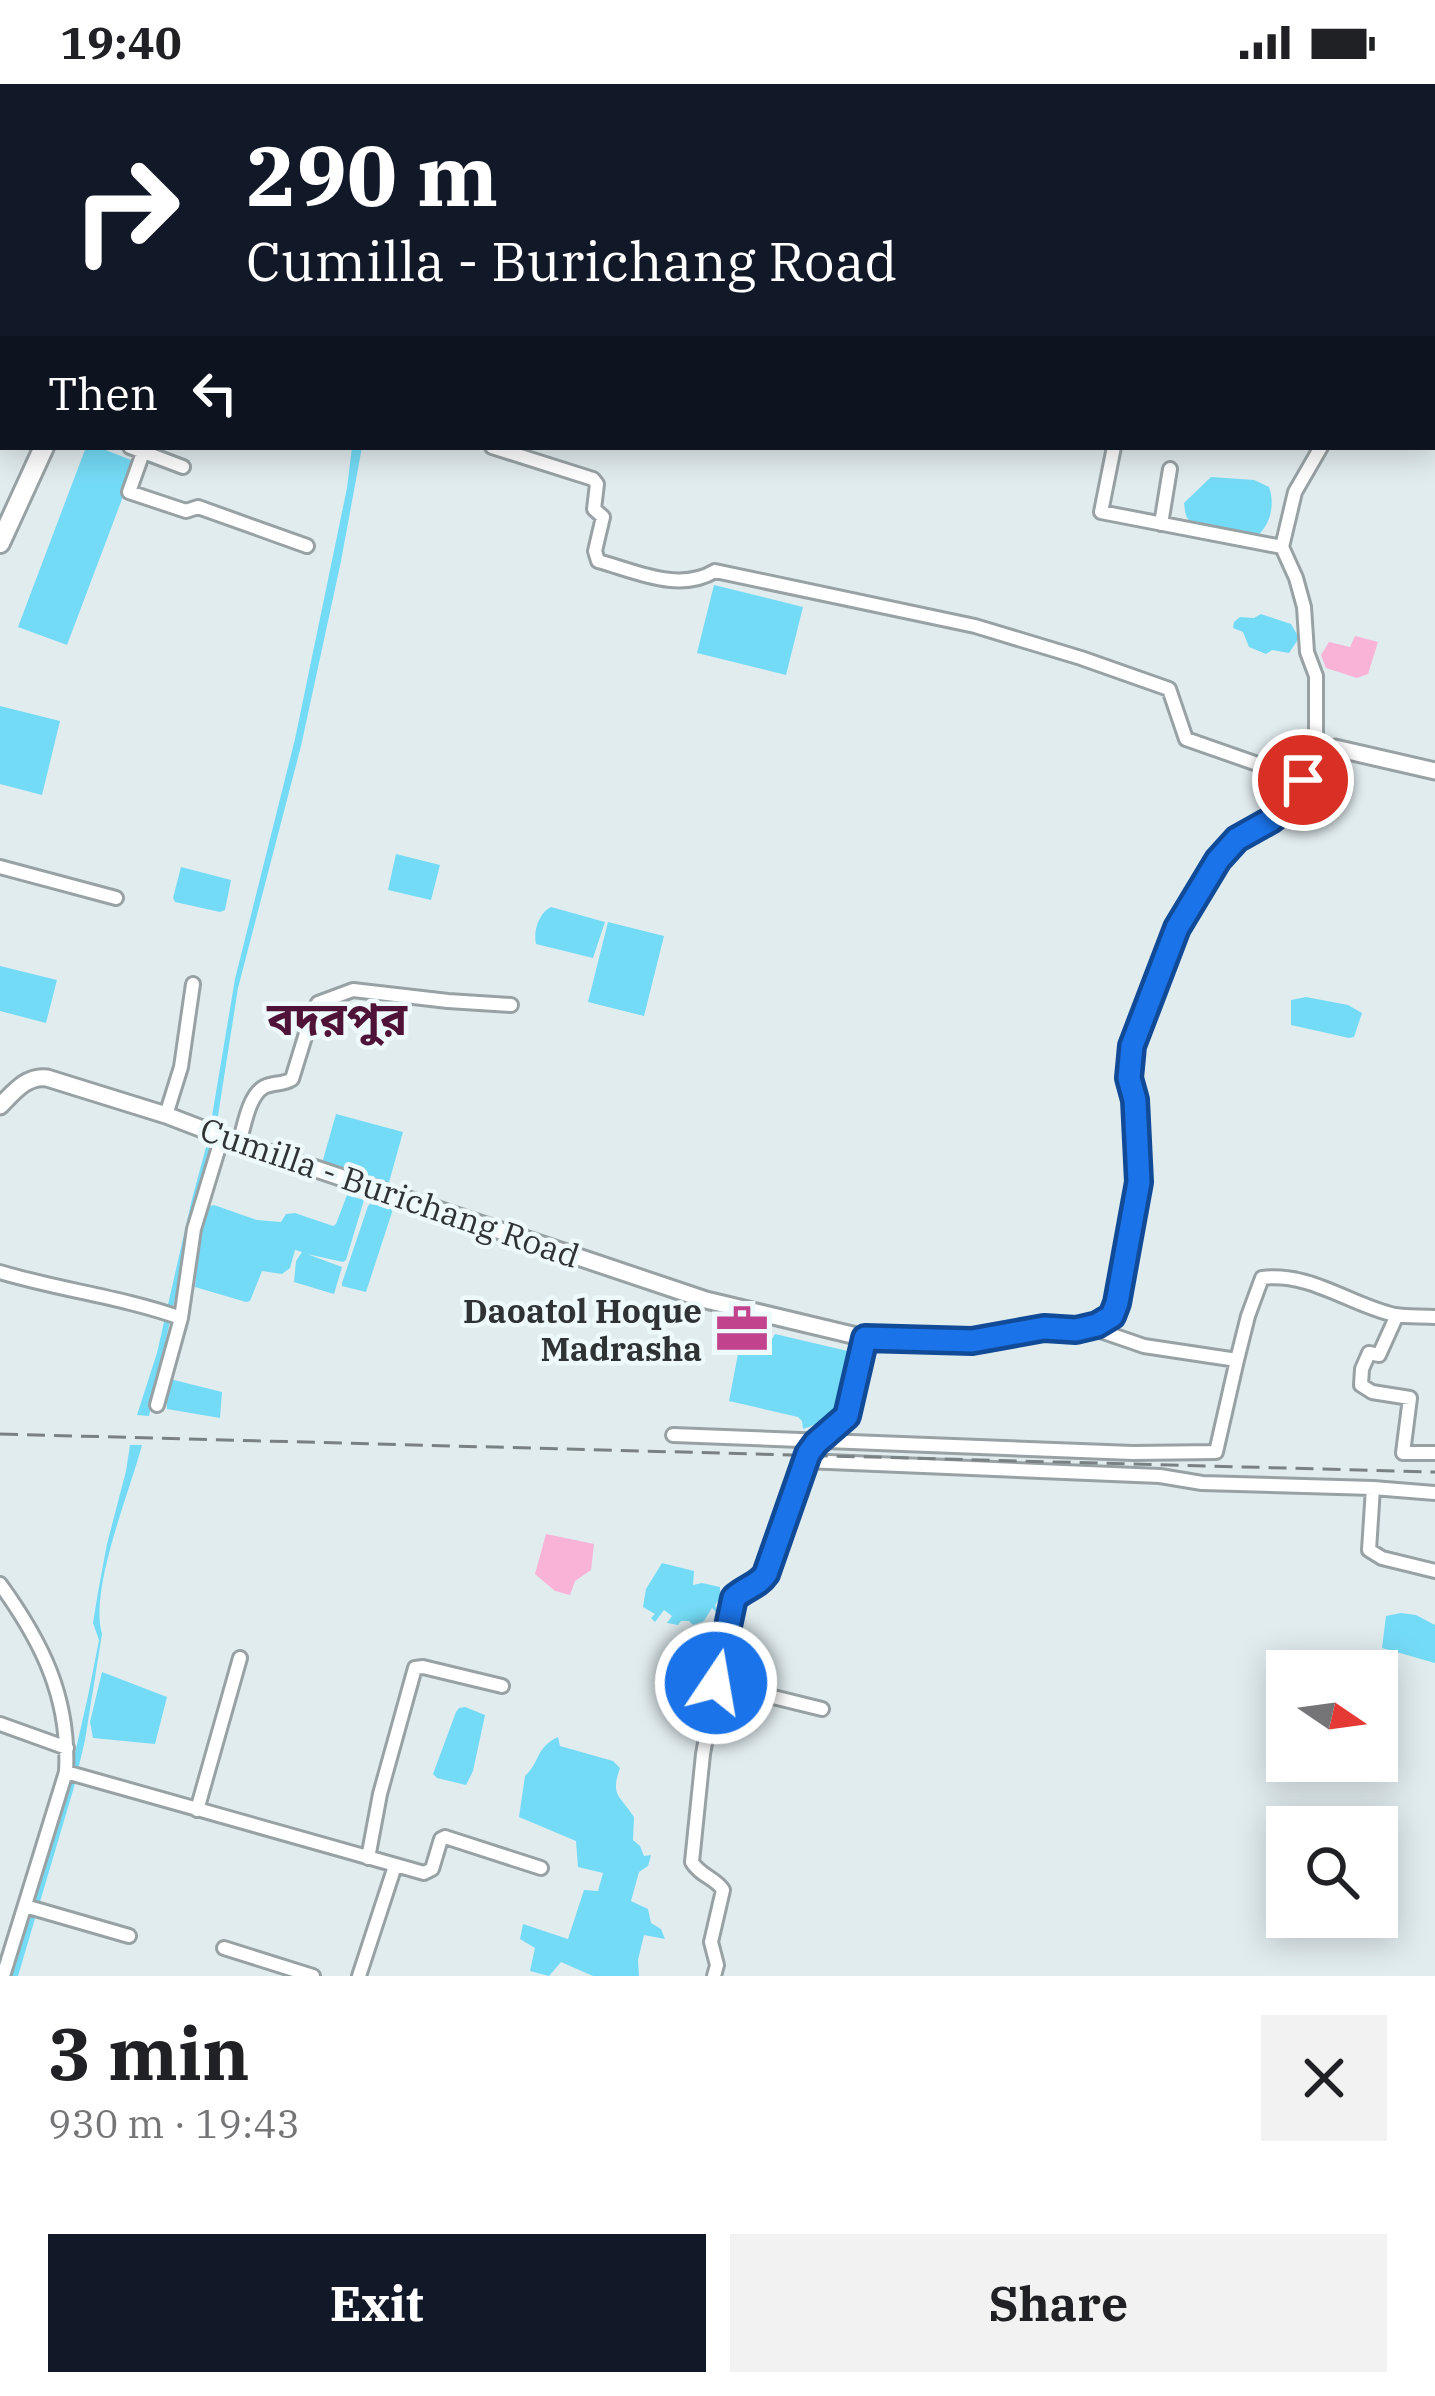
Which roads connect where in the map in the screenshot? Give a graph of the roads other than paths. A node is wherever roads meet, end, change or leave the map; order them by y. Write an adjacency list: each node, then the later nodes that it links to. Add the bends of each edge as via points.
1 (43, 450): 10 (highway)
2 (139, 450): 11 (street, via 129,492)
3 (141, 450): 7 (street)
4 (501, 450): 15 (street, via 593,479 594,509 603,517 598,562 674,581 715,571 975,626 1081,658 1168,689 1186,740)
5 (1113, 450): 9 (street, via 1101,512)
6 (1320, 450): 12 (street, via 1295,492)
7 (183, 467)
8 (1170, 470): 9 (street)
9 (1161, 524): 12 (street)
10 (0, 543)
11 (307, 546)
12 (1282, 548): 13 (street, via 1304,607 1316,676)
13 (1316, 754): 14 (main road, via 1334,748); 15 (main road)
14 (1435, 771)
15 (1303, 780): 28 (main road, via 1285,809 1218,860 1177,928 1132,1046 1139,1182 1117,1303 1112,1316)
16 (0, 867): 17 (street)
17 (116, 898)
18 (193, 984): 21 (street)
19 (511, 1005): 23 (street, via 353,990 318,1003 290,1083 257,1093)
20 (0, 1106): 21 (main road, Cumilla - Burichang Road, via 43,1077)
21 (166, 1115): 22 (main road, Cumilla - Burichang Road)
22 (222, 1137): 23 (main road, Cumilla - Burichang Road); 25 (street)
23 (239, 1143): 29 (main road, Cumilla - Burichang Road, via 706,1300)
24 (0, 1272): 25 (street)
25 (172, 1315): 31 (street)
26 (1397, 1315): 27 (street); 30 (street, via 1322,1286 1262,1278); 34 (street, via 1379,1355 1369,1353 1361,1384 1410,1398 1403,1453)
27 (1435, 1317)
28 (1089, 1327): 29 (main road, Cumilla - Burichang Road, via 972,1341); 30 (street, via 1144,1346)
29 (865, 1338): 33 (street, via 847,1416)
30 (1238, 1360): 33 (street, via 1216,1452)
31 (157, 1406)
32 (673, 1436): 33 (street)
33 (816, 1443): 35 (street)
34 (1435, 1453)
35 (805, 1460): 36 (street); 41 (street, via 766,1574 734,1598)
36 (1373, 1488): 37 (street); 38 (street, via 1369,1550)
37 (1435, 1493)
38 (1435, 1571)
39 (0, 1584): 45 (street, via 52,1671)
40 (240, 1658): 47 (street)
41 (716, 1683): 43 (street); 59 (street, via 692,1862 723,1891 711,1942)
42 (502, 1686): 48 (street, via 415,1668)
43 (822, 1709)
44 (0, 1724): 45 (street)
45 (67, 1748): 46 (street)
46 (73, 1774): 47 (street); 51 (street)
47 (197, 1810): 48 (street)
48 (368, 1858): 49 (street)
49 (394, 1866): 50 (street, via 429,1872 445,1837); 58 (street)
50 (541, 1868)
51 (32, 1908): 53 (street); 54 (street)
52 (0, 1917): 53 (street)
53 (20, 1923): 56 (street)
54 (128, 1936)
55 (224, 1948): 57 (street)
56 (3, 1976)
57 (313, 1976)
58 (359, 1976)
59 (714, 1976)

